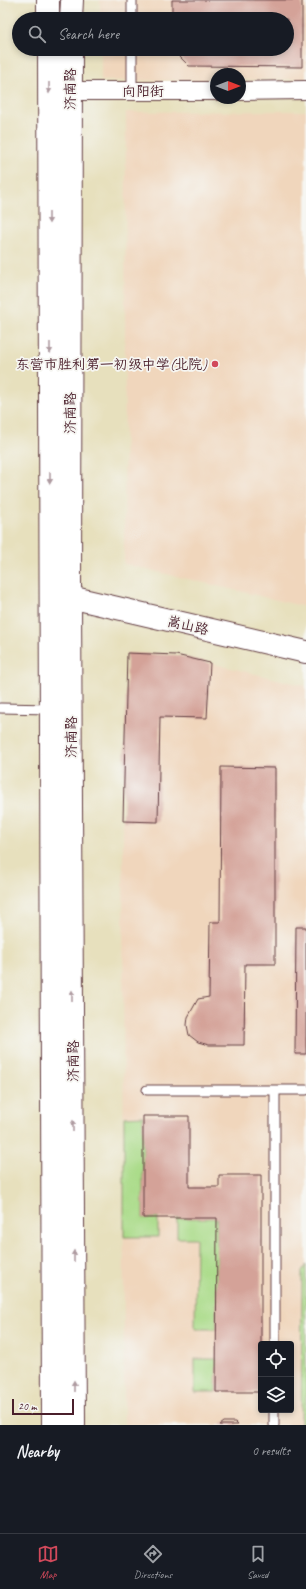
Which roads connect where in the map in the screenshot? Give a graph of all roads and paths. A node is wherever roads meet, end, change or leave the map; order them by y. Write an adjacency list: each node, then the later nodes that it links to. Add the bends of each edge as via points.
1 (48, 0): 4 (main road)
2 (72, 0): 5 (main road)
3 (132, 0): 6 (lane)
4 (48, 12)
5 (71, 12)
6 (132, 12)
7 (48, 56): 18 (main road, 济南路, one-way to 18)
8 (71, 56): 12 (main road, 济南路)
9 (132, 56): 13 (lane)
10 (246, 90): 11 (street)
11 (306, 90)
12 (70, 91): 13 (street, 向阳街); 15 (main road, 济南路)
13 (132, 91): 14 (street, 向阳街)
14 (210, 91)
15 (70, 597): 16 (main road, 嵩山路); 25 (main road, 济南路, one-way to 15)
16 (306, 652)
17 (0, 708): 18 (lane)
18 (51, 709): 24 (main road, 济南路)
19 (147, 1090): 20 (lane)
20 (275, 1090): 21 (lane); 22 (lane)
21 (306, 1090)
22 (274, 1341)
23 (274, 1413): 26 (lane)
24 (53, 1425)
25 (74, 1425)
26 (274, 1425)

